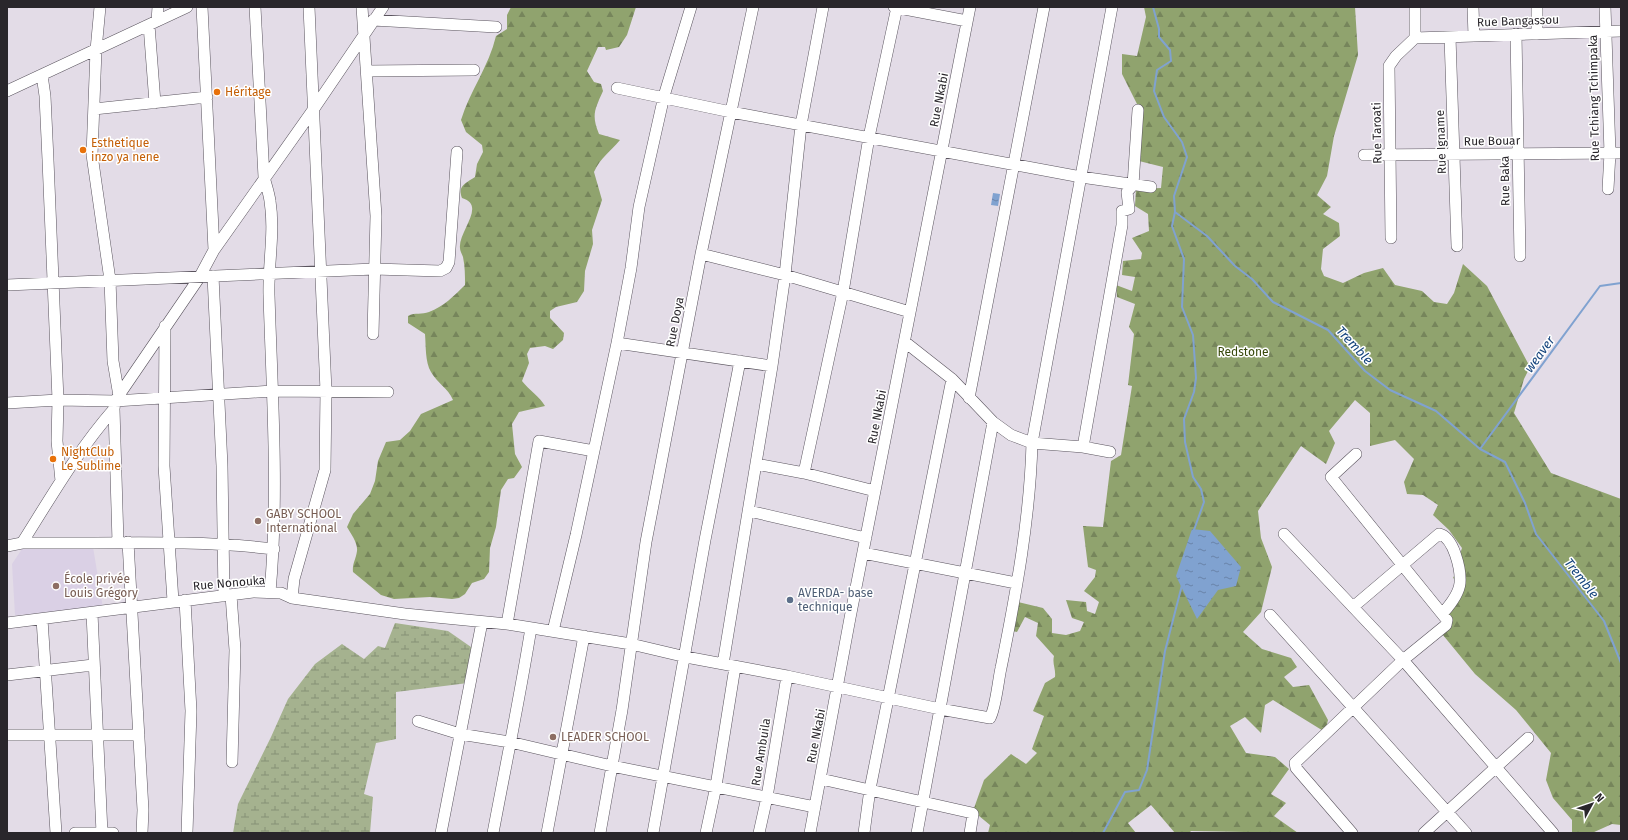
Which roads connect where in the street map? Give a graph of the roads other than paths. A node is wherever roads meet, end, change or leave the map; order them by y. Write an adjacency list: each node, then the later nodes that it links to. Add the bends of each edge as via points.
1 (100, 7): 32 (street)
2 (158, 7): 22 (street)
3 (187, 7): 22 (street)
4 (202, 7): 39 (street)
5 (255, 7): 57 (street)
6 (310, 7): 42 (street)
7 (362, 7): 28 (street)
8 (383, 7): 20 (street)
9 (691, 7): 38 (street)
10 (753, 7): 44 (street, Rue Doya)
11 (823, 7): 45 (street)
12 (896, 7): 21 (street); 46 (street)
13 (970, 7): 21 (street, Rue Nkabi)
14 (1044, 7): 55 (street)
15 (1112, 7): 56 (street)
16 (1415, 7): 31 (street)
17 (1473, 7): 29 (street)
18 (1537, 7): 27 (street)
19 (1605, 7): 24 (street, Rue Tchiang Tchimpaka)
20 (373, 20): 23 (street); 28 (street)
21 (967, 21): 47 (street, Rue Nkabi)
22 (153, 23): 32 (street); 40 (street)
23 (496, 27)
24 (1606, 31): 25 (street, Rue Bangassou); 27 (street, Rue Bangassou); 49 (street, Rue Tchiang Tchimpaka)
25 (1621, 31)
26 (1516, 34): 27 (street, Rue Bangassou); 29 (street, Rue Bangassou); 51 (street, Rue Baka)
27 (1537, 34)
28 (363, 36): 34 (street); 42 (street)
29 (1474, 36): 30 (street, Rue Bangassou)
30 (1450, 37): 31 (street, Rue Bangassou); 53 (street, Rue Igname)
31 (1415, 38): 52 (street, Rue Taroati, via 1389,66)
32 (96, 50): 35 (street); 41 (street)
33 (474, 70): 34 (street)
34 (367, 71): 66 (street, via 376,216)
35 (42, 75): 37 (street); 73 (street)
36 (617, 88): 38 (street)
37 (7, 91)
38 (664, 96): 44 (street); 80 (street, via 639,207)
39 (207, 97): 40 (street); 63 (street)
40 (155, 103): 41 (street)
41 (94, 109): 72 (street, via 92,155)
42 (313, 110): 57 (street); 67 (street)
43 (1138, 110): 58 (street)
44 (731, 112): 45 (street); 64 (street, Rue Doya)
45 (801, 125): 46 (street); 69 (street)
46 (869, 137): 47 (street); 75 (street)
47 (943, 150): 55 (street); 76 (street, Rue Nkabi)
48 (457, 152): 66 (street, via 449,262 446,268 440,272)
49 (1610, 153): 50 (street, Rue Bouar); 51 (street, Rue Bouar); 60 (street, Rue Tchiang Tchimpaka)
50 (1621, 153)
51 (1518, 154): 53 (street, Rue Bouar); 65 (street, Rue Baka)
52 (1390, 155): 53 (street, Rue Bouar); 54 (street, Rue Bouar); 61 (street, Rue Taroati)
53 (1454, 155): 62 (street, Rue Igname)
54 (1364, 156)
55 (1014, 164): 56 (street); 90 (street)
56 (1081, 177): 58 (street); 95 (street)
57 (264, 178): 63 (street); 68 (street, via 270,201 271,223)
58 (1133, 185): 59 (street); 96 (street, via 1127,192 1129,210 1122,211 1120,216 1122,225)
59 (1151, 187)
60 (1608, 189)
61 (1391, 238)
62 (1457, 246)
63 (214, 250): 71 (street)
64 (701, 254): 69 (street); 81 (street, Rue Doya)
65 (1520, 256)
66 (374, 269): 67 (street); 78 (street)
67 (320, 272): 68 (street); 86 (street)
68 (268, 275): 70 (street); 85 (street)
69 (785, 275): 75 (street); 83 (street)
70 (213, 276): 71 (street); 88 (street)
71 (199, 278): 72 (street); 77 (street)
72 (110, 280): 73 (street); 92 (street)
73 (52, 283): 74 (street); 91 (street)
74 (7, 285)
75 (844, 292): 76 (street); 101 (street)
76 (910, 312): 79 (street, Rue Nkabi)
77 (165, 326): 89 (street); 92 (street)
78 (373, 334)
79 (905, 342): 84 (street); 103 (street, Rue Nkabi)
80 (617, 343): 81 (street); 97 (street)
81 (682, 353): 82 (street); 135 (street, Rue Doya, via 646,542)
82 (740, 361): 83 (street); 136 (street, via 705,540)
83 (772, 366): 100 (street)
84 (952, 379): 90 (street); 114 (street)
85 (272, 391): 86 (street); 88 (street); 112 (street)
86 (326, 391): 87 (street); 120 (street, via 325,470 294,579)
87 (388, 392)
88 (218, 395): 89 (street); 110 (street)
89 (164, 398): 92 (street); 109 (street, via 164,466)
90 (969, 398): 94 (street)
91 (58, 400): 92 (street); 93 (street); 102 (street, via 57,441)
92 (116, 402): 102 (street); 107 (street)
93 (7, 403)
94 (993, 422): 95 (street, via 1016,437); 116 (street)
95 (1032, 443): 96 (street); 117 (street, via 1031,477)
96 (1083, 447): 98 (street)
97 (594, 451): 131 (street, via 539,441); 133 (street)
98 (1110, 452)
99 (1356, 454): 115 (street, via 1330,477)
100 (756, 464): 101 (street); 104 (street)
101 (804, 473): 103 (street)
102 (61, 481): 108 (street)
103 (875, 491): 106 (street, Rue Nkabi)
104 (749, 511): 106 (street); 138 (street)
105 (1284, 534): 123 (street)
106 (866, 538): 113 (street, Rue Nkabi)
107 (123, 542): 108 (street); 109 (street); 124 (street)
108 (22, 543): 111 (street)
109 (169, 543): 110 (street); 122 (street)
110 (223, 545): 112 (street); 119 (street)
111 (7, 546)
112 (274, 549): 118 (street)
113 (863, 553): 114 (street); 144 (street, Rue Nkabi)
114 (915, 563): 116 (street); 145 (street)
115 (1402, 565): 123 (street); 126 (street); 126 (street, via 1439,534 1450,540 1460,583 1452,602)
116 (966, 573): 117 (street); 147 (street)
117 (1016, 583): 147 (street, Rue Nonouka, via 991,716 988,718)
118 (270, 592): 119 (street, Rue Nonouka); 120 (street, Rue Nonouka)
119 (228, 595): 121 (street, Rue Nonouka); 157 (street, via 235,650)
120 (292, 598): 130 (street, Rue Nonouka)
121 (185, 600): 122 (street, Rue Nonouka); 172 (street, via 191,711)
122 (173, 601): 124 (street, Rue Nonouka)
123 (1353, 607): 137 (street)
124 (131, 608): 125 (street, Rue Nonouka); 152 (street)
125 (92, 613): 128 (street, Rue Nonouka); 139 (street)
126 (1443, 613): 137 (street, via 1447,620 1446,625)
127 (1270, 615): 146 (street)
128 (42, 619): 129 (street, Rue Nonouka); 141 (street)
129 (8, 620)
130 (482, 622): 131 (street, Rue Nonouka); 149 (street)
131 (508, 624): 132 (street, Rue Nonouka)
132 (531, 628): 133 (street, Rue Nonouka); 155 (street)
133 (553, 631): 134 (street, Rue Nonouka)
134 (584, 636): 135 (street, Rue Nonouka); 156 (street)
135 (631, 644): 136 (street, Rue Nonouka); 158 (street, Rue Doya)
136 (686, 657): 138 (street, Rue Nonouka); 160 (street)
137 (1403, 660): 146 (street); 159 (street)
138 (724, 664): 140 (street, Rue Nonouka)
139 (93, 665): 141 (street); 151 (street)
140 (735, 667): 143 (street, Rue Nonouka); 162 (street)
141 (46, 669): 142 (street); 153 (street)
142 (7, 675)
143 (787, 676): 144 (street, Rue Nonouka); 164 (street, Rue Ambuila)
144 (838, 686): 145 (street, Rue Nonouka); 161 (street, Rue Nkabi)
145 (889, 697): 147 (street, Rue Nonouka); 163 (street)
146 (1354, 706): 167 (street); 184 (street, via 1294,765)
147 (940, 709): 165 (street)
148 (418, 722): 149 (street)
149 (460, 734): 155 (street); 173 (street)
150 (7, 735): 153 (street)
151 (98, 735): 152 (street); 153 (street); 170 (street)
152 (139, 735): 171 (street)
153 (50, 736): 168 (street)
154 (1528, 738): 159 (street)
155 (510, 742): 156 (street); 174 (street)
156 (563, 755): 158 (street); 175 (street)
157 (232, 762)
158 (612, 766): 160 (street); 176 (street, Rue Doya)
159 (1495, 768): 167 (street); 187 (street)
160 (663, 775): 162 (street); 177 (street)
161 (821, 779): 163 (street); 166 (street, Rue Nkabi)
162 (716, 786): 164 (street); 178 (street)
163 (870, 789): 165 (street); 181 (street)
164 (767, 797): 166 (street); 179 (street, Rue Ambuila)
165 (922, 801): 182 (street); 183 (street, via 972,812)
166 (815, 807): 180 (street, Rue Nkabi)
167 (1447, 812): 185 (street); 186 (street)
168 (56, 833)
169 (75, 833): 170 (street)
170 (105, 833)
171 (142, 833)
172 (187, 833)
173 (441, 833)
174 (494, 833)
175 (547, 833)
176 (600, 833)
177 (653, 833)
178 (706, 833)
179 (759, 833)
180 (810, 833)
181 (864, 833)
182 (917, 833)
183 (970, 833)
184 (1352, 833)
185 (1424, 833)
186 (1466, 833)
187 (1553, 833)

